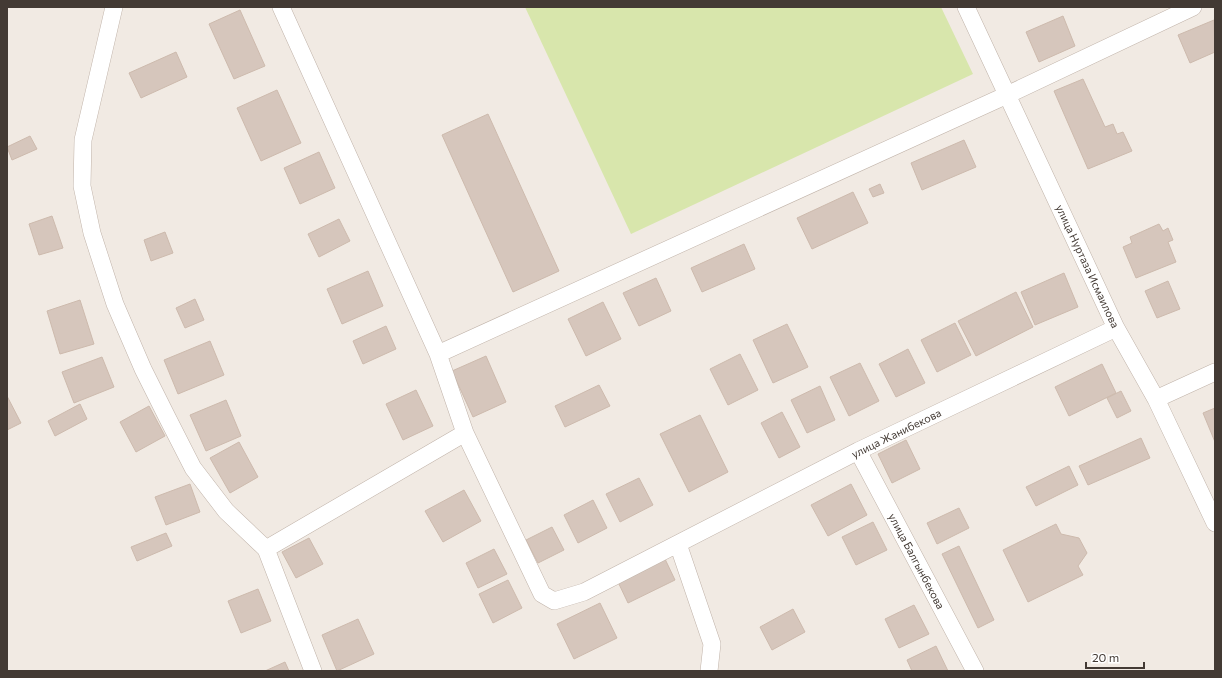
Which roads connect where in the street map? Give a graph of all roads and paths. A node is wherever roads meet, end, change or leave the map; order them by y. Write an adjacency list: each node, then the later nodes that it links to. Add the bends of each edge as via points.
1 (114, 7): 14 (street, via 83,140 82,186 92,233 115,304 143,369 193,468 226,511)
2 (281, 7): 7 (street)
3 (966, 7): 5 (street, улица Нуртаза Исмаилова)
4 (1193, 7): 5 (street)
5 (1007, 95): 6 (street, улица Нуртаза Исмаилова); 7 (street)
6 (1116, 328): 9 (street, улица Нуртаза Исмаилова); 11 (street, улица Жанибекова)
7 (438, 354): 10 (street)
8 (1215, 372): 9 (street)
9 (1156, 399): 12 (street, улица Нуртаза Исмаилова)
10 (465, 433): 13 (street, улица Жанибекова, via 542,594 554,601 584,592); 14 (street)
11 (858, 451): 13 (street, улица Жанибекова); 17 (street, улица Балгынбекова)
12 (1215, 523)
13 (678, 544): 16 (street, via 712,644)
14 (266, 549): 15 (street)
15 (313, 671)
16 (709, 671)
17 (975, 671)

